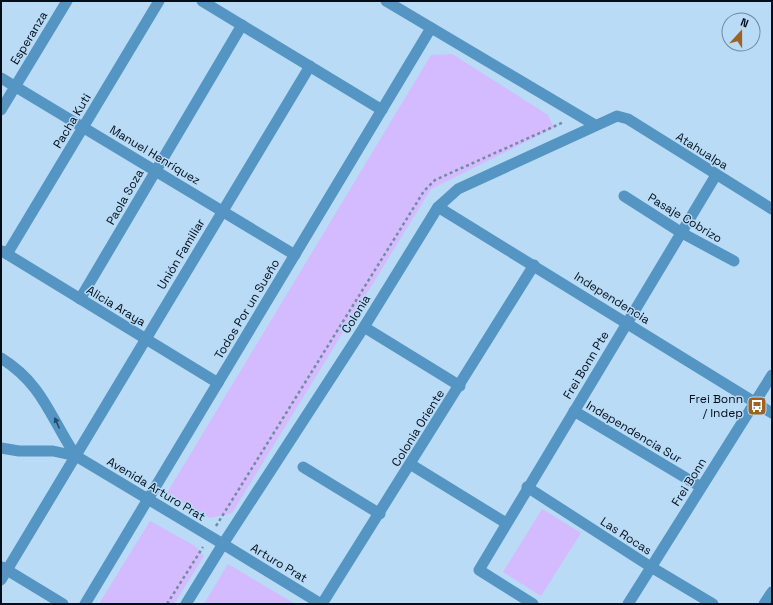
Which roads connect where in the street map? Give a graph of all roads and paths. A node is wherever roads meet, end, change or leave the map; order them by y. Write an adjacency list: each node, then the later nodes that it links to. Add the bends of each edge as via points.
1 (67, 1): 9 (street, Esperanza)
2 (158, 1): 14 (street, Pacha Kuti)
3 (202, 1): 5 (street)
4 (386, 1): 6 (street)
5 (242, 25): 7 (street); 15 (street, Paola Soza)
6 (431, 28): 11 (street, Todos Por un Sueño); 13 (street)
7 (310, 66): 11 (street); 20 (street, Unión Familiar)
8 (1, 78): 9 (street, Manuel Henríquez)
9 (15, 86): 10 (street, Esperanza); 14 (street, Manuel Henríquez)
10 (1, 110)
11 (382, 110): 23 (street, Todos Por un Sueño)
12 (617, 116): 13 (street, Colonia); 16 (street, Atahualpa, via 628,119)
13 (595, 125): 18 (street, Colonia, via 458,189)
14 (83, 127): 15 (street, Manuel Henríquez); 22 (street, Pacha Kuti)
15 (156, 171): 20 (street, Manuel Henríquez); 26 (street, Paola Soza)
16 (716, 175): 19 (street, Atahualpa); 21 (street, Frei Bonn Pte)
17 (624, 196): 21 (street, Pasaje Cobrizo)
18 (438, 207): 25 (street, Independencia); 28 (street, Colonia)
19 (772, 209)
20 (222, 211): 23 (street, Manuel Henríquez); 29 (street, Unión Familiar)
21 (682, 233): 24 (street, Pasaje Cobrizo); 27 (street, Frei Bonn Pte)
22 (4, 253): 26 (street, Alicia Araya)
23 (295, 255): 32 (street, Todos Por un Sueño)
24 (734, 261)
25 (534, 265): 27 (street, Independencia); 33 (street, Colonia Oriente)
26 (80, 299): 29 (street, Alicia Araya)
27 (627, 322): 34 (street, Independencia); 35 (street, Frei Bonn Pte)
28 (364, 327): 33 (street); 46 (street, Colonia)
29 (146, 339): 32 (street, Alicia Araya); 38 (street, Unión Familiar)
30 (1, 358): 38 (street, Avenida Arturo Prat, one-way to 30, via 35,387)
31 (772, 375): 34 (street, Frei Bonn)
32 (218, 383): 43 (street, Todos Por un Sueño)
33 (460, 386): 39 (street, Colonia Oriente)
34 (755, 402): 36 (street, Independencia); 42 (street, Frei Bonn)
35 (574, 411): 41 (street, Frei Bonn Pte); 42 (street, Independencia Sur)
36 (772, 413)
37 (1, 448): 38 (street, Avenida Arturo Prat, via 53,451)
38 (76, 456): 43 (street, Avenida Arturo Prat); 48 (street, Unión Familiar)
39 (410, 464): 44 (street, Colonia Oriente); 45 (street)
40 (303, 467): 44 (street)
41 (528, 487): 45 (street, Frei Bonn Pte); 47 (street, Las Rocas)
42 (701, 487): 47 (street, Frei Bonn)
43 (148, 499): 46 (street, Avenida Arturo Prat); 52 (street, Todos Por un Sueño)
44 (380, 514): 54 (street, Colonia Oriente)
45 (506, 523): 55 (street, Frei Bonn Pte, via 479,570)
46 (223, 544): 53 (street, Colonia); 54 (street, Arturo Prat)
47 (651, 567): 56 (street, Frei Bonn); 57 (street, Las Rocas)
48 (4, 568): 49 (street, Unión Familiar); 51 (street)
49 (1, 580)
50 (772, 592): 58 (street)
51 (63, 604)
52 (85, 604)
53 (186, 604)
54 (322, 604)
55 (533, 604)
56 (628, 604)
57 (713, 604)
58 (764, 604)

